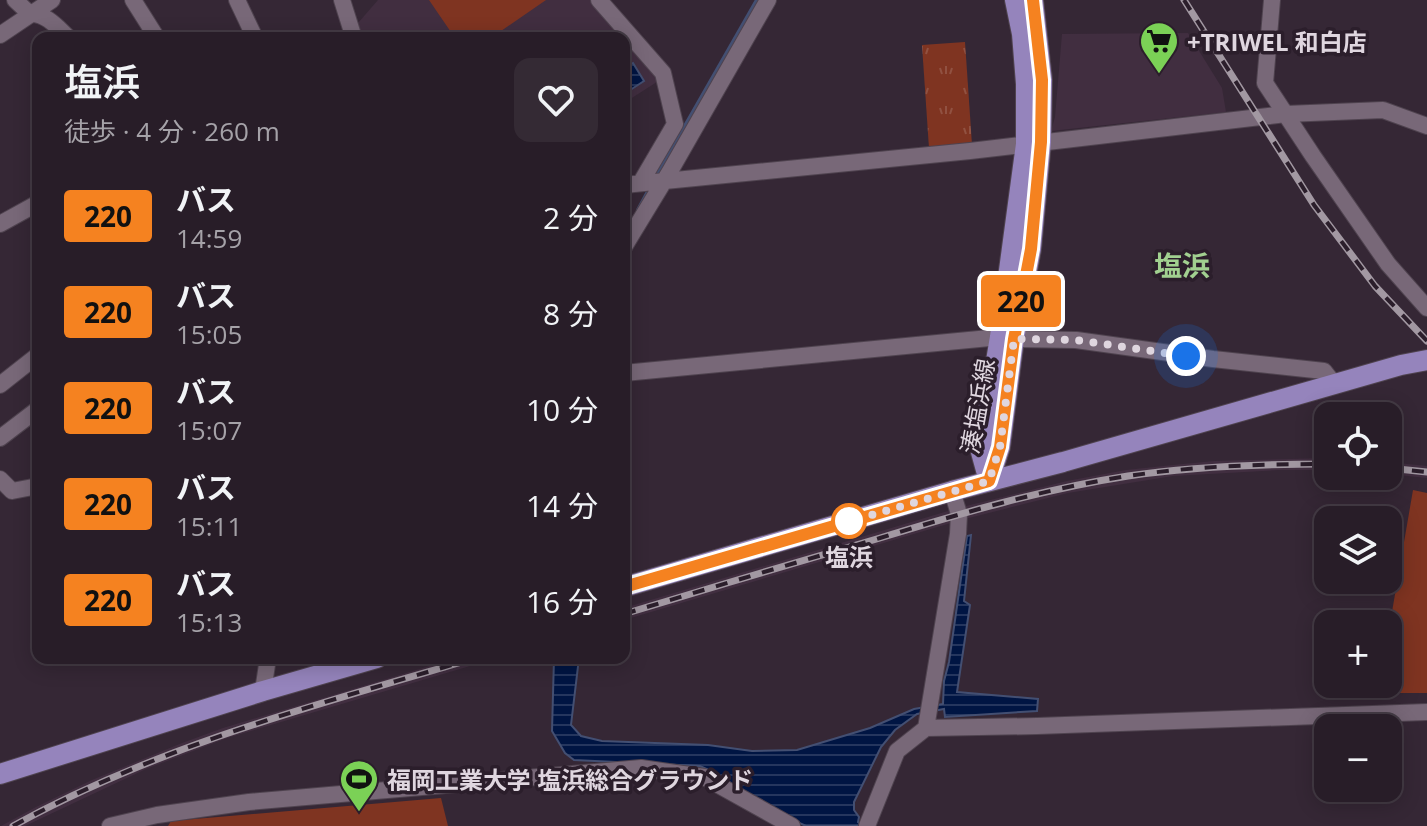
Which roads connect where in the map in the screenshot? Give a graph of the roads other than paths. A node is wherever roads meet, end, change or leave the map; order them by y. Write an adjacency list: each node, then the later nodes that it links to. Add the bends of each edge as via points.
1 (15, 0): 11 (street)
2 (52, 0): 11 (street)
3 (133, 0): 13 (street)
4 (237, 0): 14 (street)
5 (342, 0): 15 (street)
6 (599, 0): 16 (street)
7 (768, 0): 22 (street)
8 (1015, 0): 21 (main road, 湊塩浜線)
9 (1033, 0): 21 (main road, 湊塩浜線, via 1042,80)
10 (1272, 0): 19 (street, via 1265,83)
11 (30, 14): 12 (street); 17 (street)
12 (62, 32)
13 (153, 32)
14 (252, 32)
15 (352, 32)
16 (627, 32)
17 (0, 35)
18 (630, 35): 23 (street, via 663,73 675,124)
19 (1286, 114): 20 (street, via 1383,110); 21 (street); 28 (street, via 1388,264)
20 (1427, 126)
21 (1034, 143): 22 (street); 29 (main road, 湊塩浜線, via 1031,249)
22 (663, 181): 23 (street); 27 (street)
23 (641, 182): 24 (street)
24 (630, 184)
25 (32, 206): 26 (street)
26 (0, 224)
27 (630, 237)
28 (1427, 308)
29 (1007, 338): 32 (street); 34 (street, via 1076,340 1324,371); 38 (main road, 湊塩浜線, via 1000,447)
30 (32, 360): 33 (street)
31 (1427, 360): 34 (main road)
32 (630, 372)
33 (0, 385)
34 (1335, 385): 38 (main road)
35 (32, 414): 36 (street)
36 (0, 438)
37 (0, 479): 39 (street, via 12,491)
38 (989, 481): 40 (main road)
39 (32, 487)
40 (952, 491): 41 (main road); 46 (street, via 958,534)
41 (630, 585)
42 (267, 664): 44 (street)
43 (344, 664): 44 (main road)
44 (263, 691): 47 (main road)
45 (1427, 712): 46 (street)
46 (926, 728): 49 (street, via 897,751)
47 (0, 774)
48 (158, 821): 50 (street); 51 (street, via 249,802 641,768 704,777)
49 (869, 823)
50 (110, 826)
51 (792, 826)

